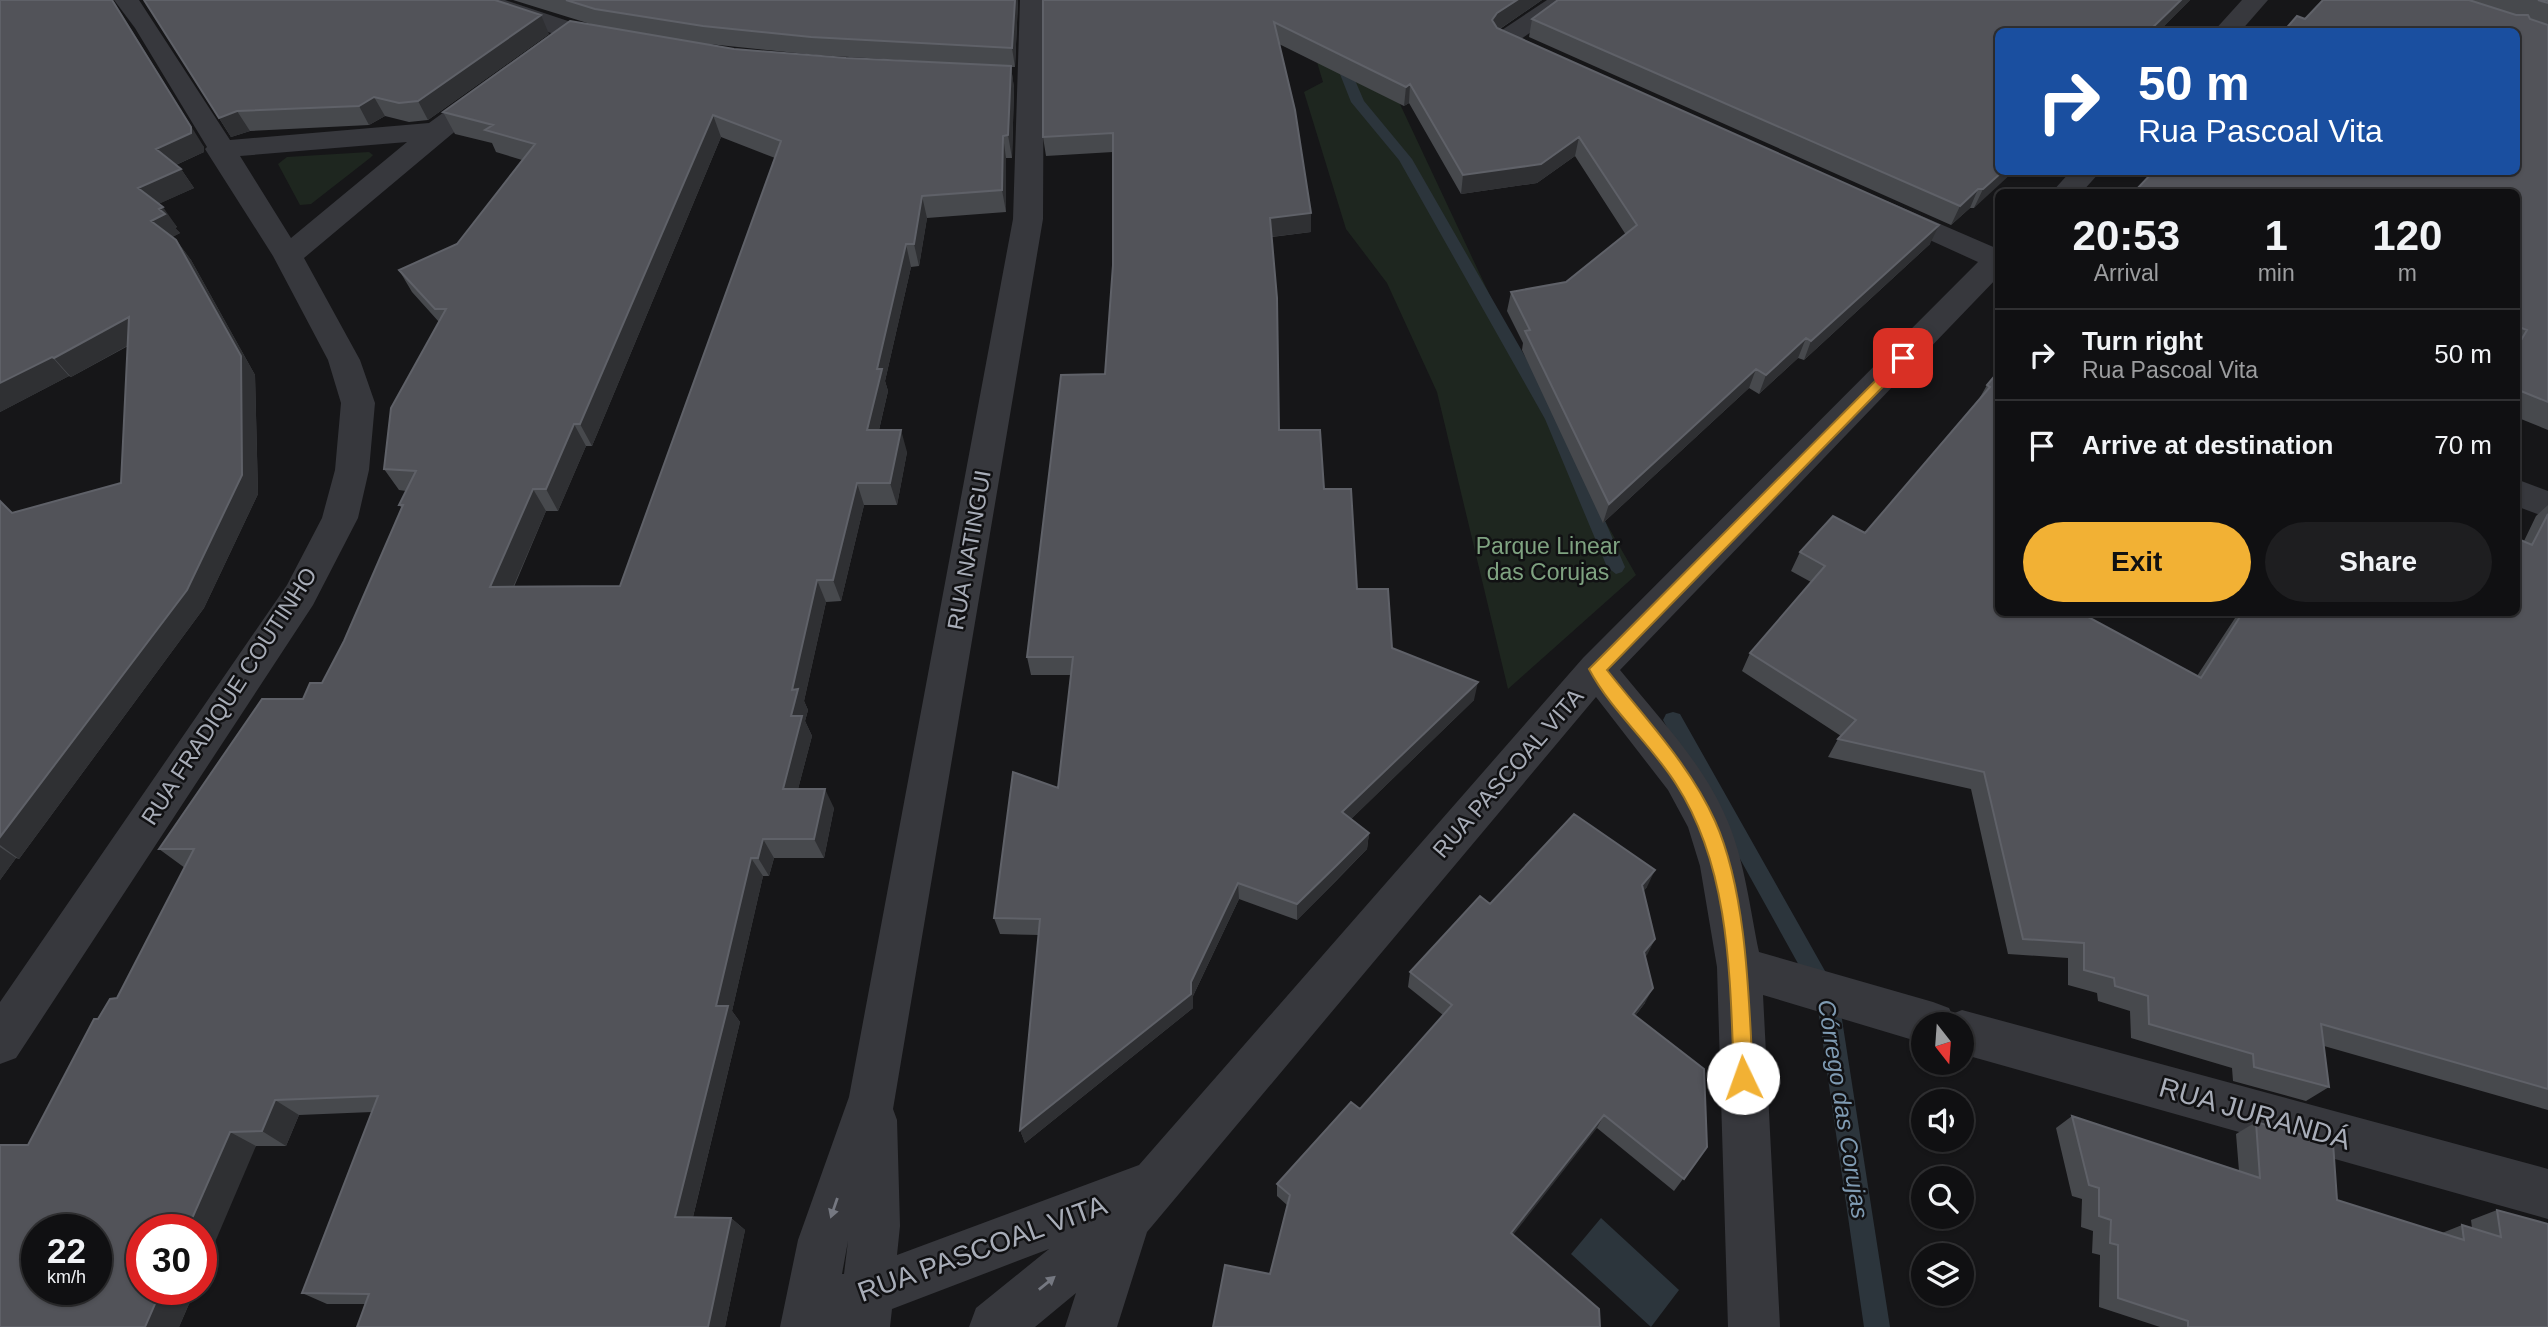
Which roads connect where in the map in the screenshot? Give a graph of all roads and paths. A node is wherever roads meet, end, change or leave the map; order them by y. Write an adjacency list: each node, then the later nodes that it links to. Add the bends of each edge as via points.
1 (480, 0): 7 (street, via 563,38)
2 (1032, 0): 25 (street, RUA NATINGUI, via 1019,78 1028,219)
3 (1564, 0): 8 (street, via 1505,39)
4 (2256, 0): 6 (street)
5 (142, 6): 11 (street, RUA FRADIQUE COUTINHO)
6 (2229, 28)
7 (641, 44)
8 (1531, 50)
9 (510, 77): 10 (street)
10 (436, 131): 11 (street); 15 (street)
11 (219, 149): 15 (street, RUA FRADIQUE COUTINHO)
12 (2083, 175): 13 (street)
13 (2069, 189)
14 (1859, 198): 16 (street)
15 (288, 256): 24 (street, RUA FRADIQUE COUTINHO, via 344,360 358,403 352,470 340,519 300,595)
16 (1995, 259)
17 (1995, 263): 20 (street, RUA PASCOAL VITA)
18 (2520, 493): 19 (street)
19 (2548, 505)
20 (1597, 669): 21 (street, via 1682,778 1708,823 1721,866); 27 (street, RUA PASCOAL VITA)
21 (1739, 967): 22 (street); 32 (street)
22 (1911, 1017)
23 (1974, 1035): 26 (street, RUA JURANDÁ)
24 (0, 1042)
25 (873, 1097): 28 (street, RUA NATINGUI, via 875,1226); 29 (street, RUA NATINGUI, one-way to 29, via 822,1240)
26 (2548, 1194)
27 (1140, 1201): 28 (street, RUA PASCOAL VITA); 30 (street, RUA PASCOAL VITA, one-way to 27); 31 (street, RUA PASCOAL VITA)
28 (866, 1310): 29 (street, RUA PASCOAL VITA)
29 (807, 1319)
30 (995, 1327)
31 (1091, 1327)
32 (1754, 1327)

